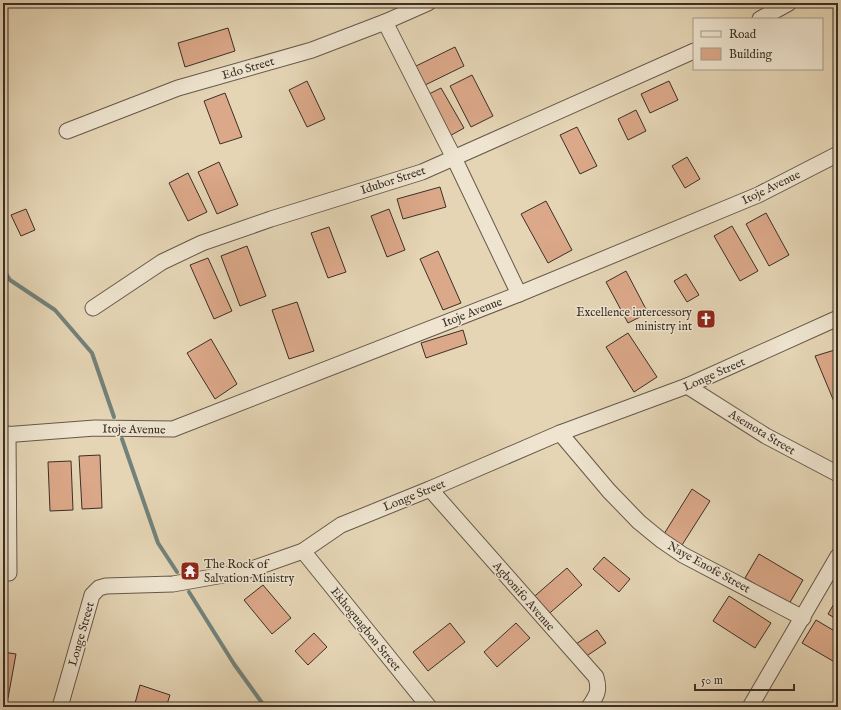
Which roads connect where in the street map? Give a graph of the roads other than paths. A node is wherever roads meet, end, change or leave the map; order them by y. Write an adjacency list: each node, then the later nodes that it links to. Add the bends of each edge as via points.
1 (428, 3): 4 (street, Edo Street)
2 (789, 3): 3 (street)
3 (762, 18)
4 (385, 22): 6 (street, Edo Street, via 312,50 178,88); 8 (street)
5 (693, 51): 8 (street, Idubor Street)
6 (67, 131)
7 (838, 154): 9 (street, Itoje Avenue, via 758,195)
8 (454, 158): 9 (street); 10 (street, Idubor Street, via 422,172 202,242 162,262)
9 (519, 294): 14 (street, Itoje Avenue, via 173,429 95,428)
10 (93, 308)
11 (838, 318): 12 (street, Longe Street)
12 (687, 386): 13 (street, Longe Street); 15 (street, Asemota Street, via 766,436)
13 (560, 433): 16 (street, Longe Street); 20 (street, Naye Enofe Street, via 609,491 661,540 683,555)
14 (5, 435): 19 (street)
15 (838, 474)
16 (430, 489): 17 (street, Longe Street, via 340,525); 23 (street, Agbonifo Avenue, via 596,677 599,687)
17 (303, 551): 21 (street, Longe Street, via 246,571 172,584 99,588 92,595); 22 (street, Ekhoguagbon Street)
18 (838, 556): 20 (street)
19 (9, 573)
20 (803, 618): 24 (street)
21 (60, 707)
22 (429, 707)
23 (589, 707)
24 (750, 707)

